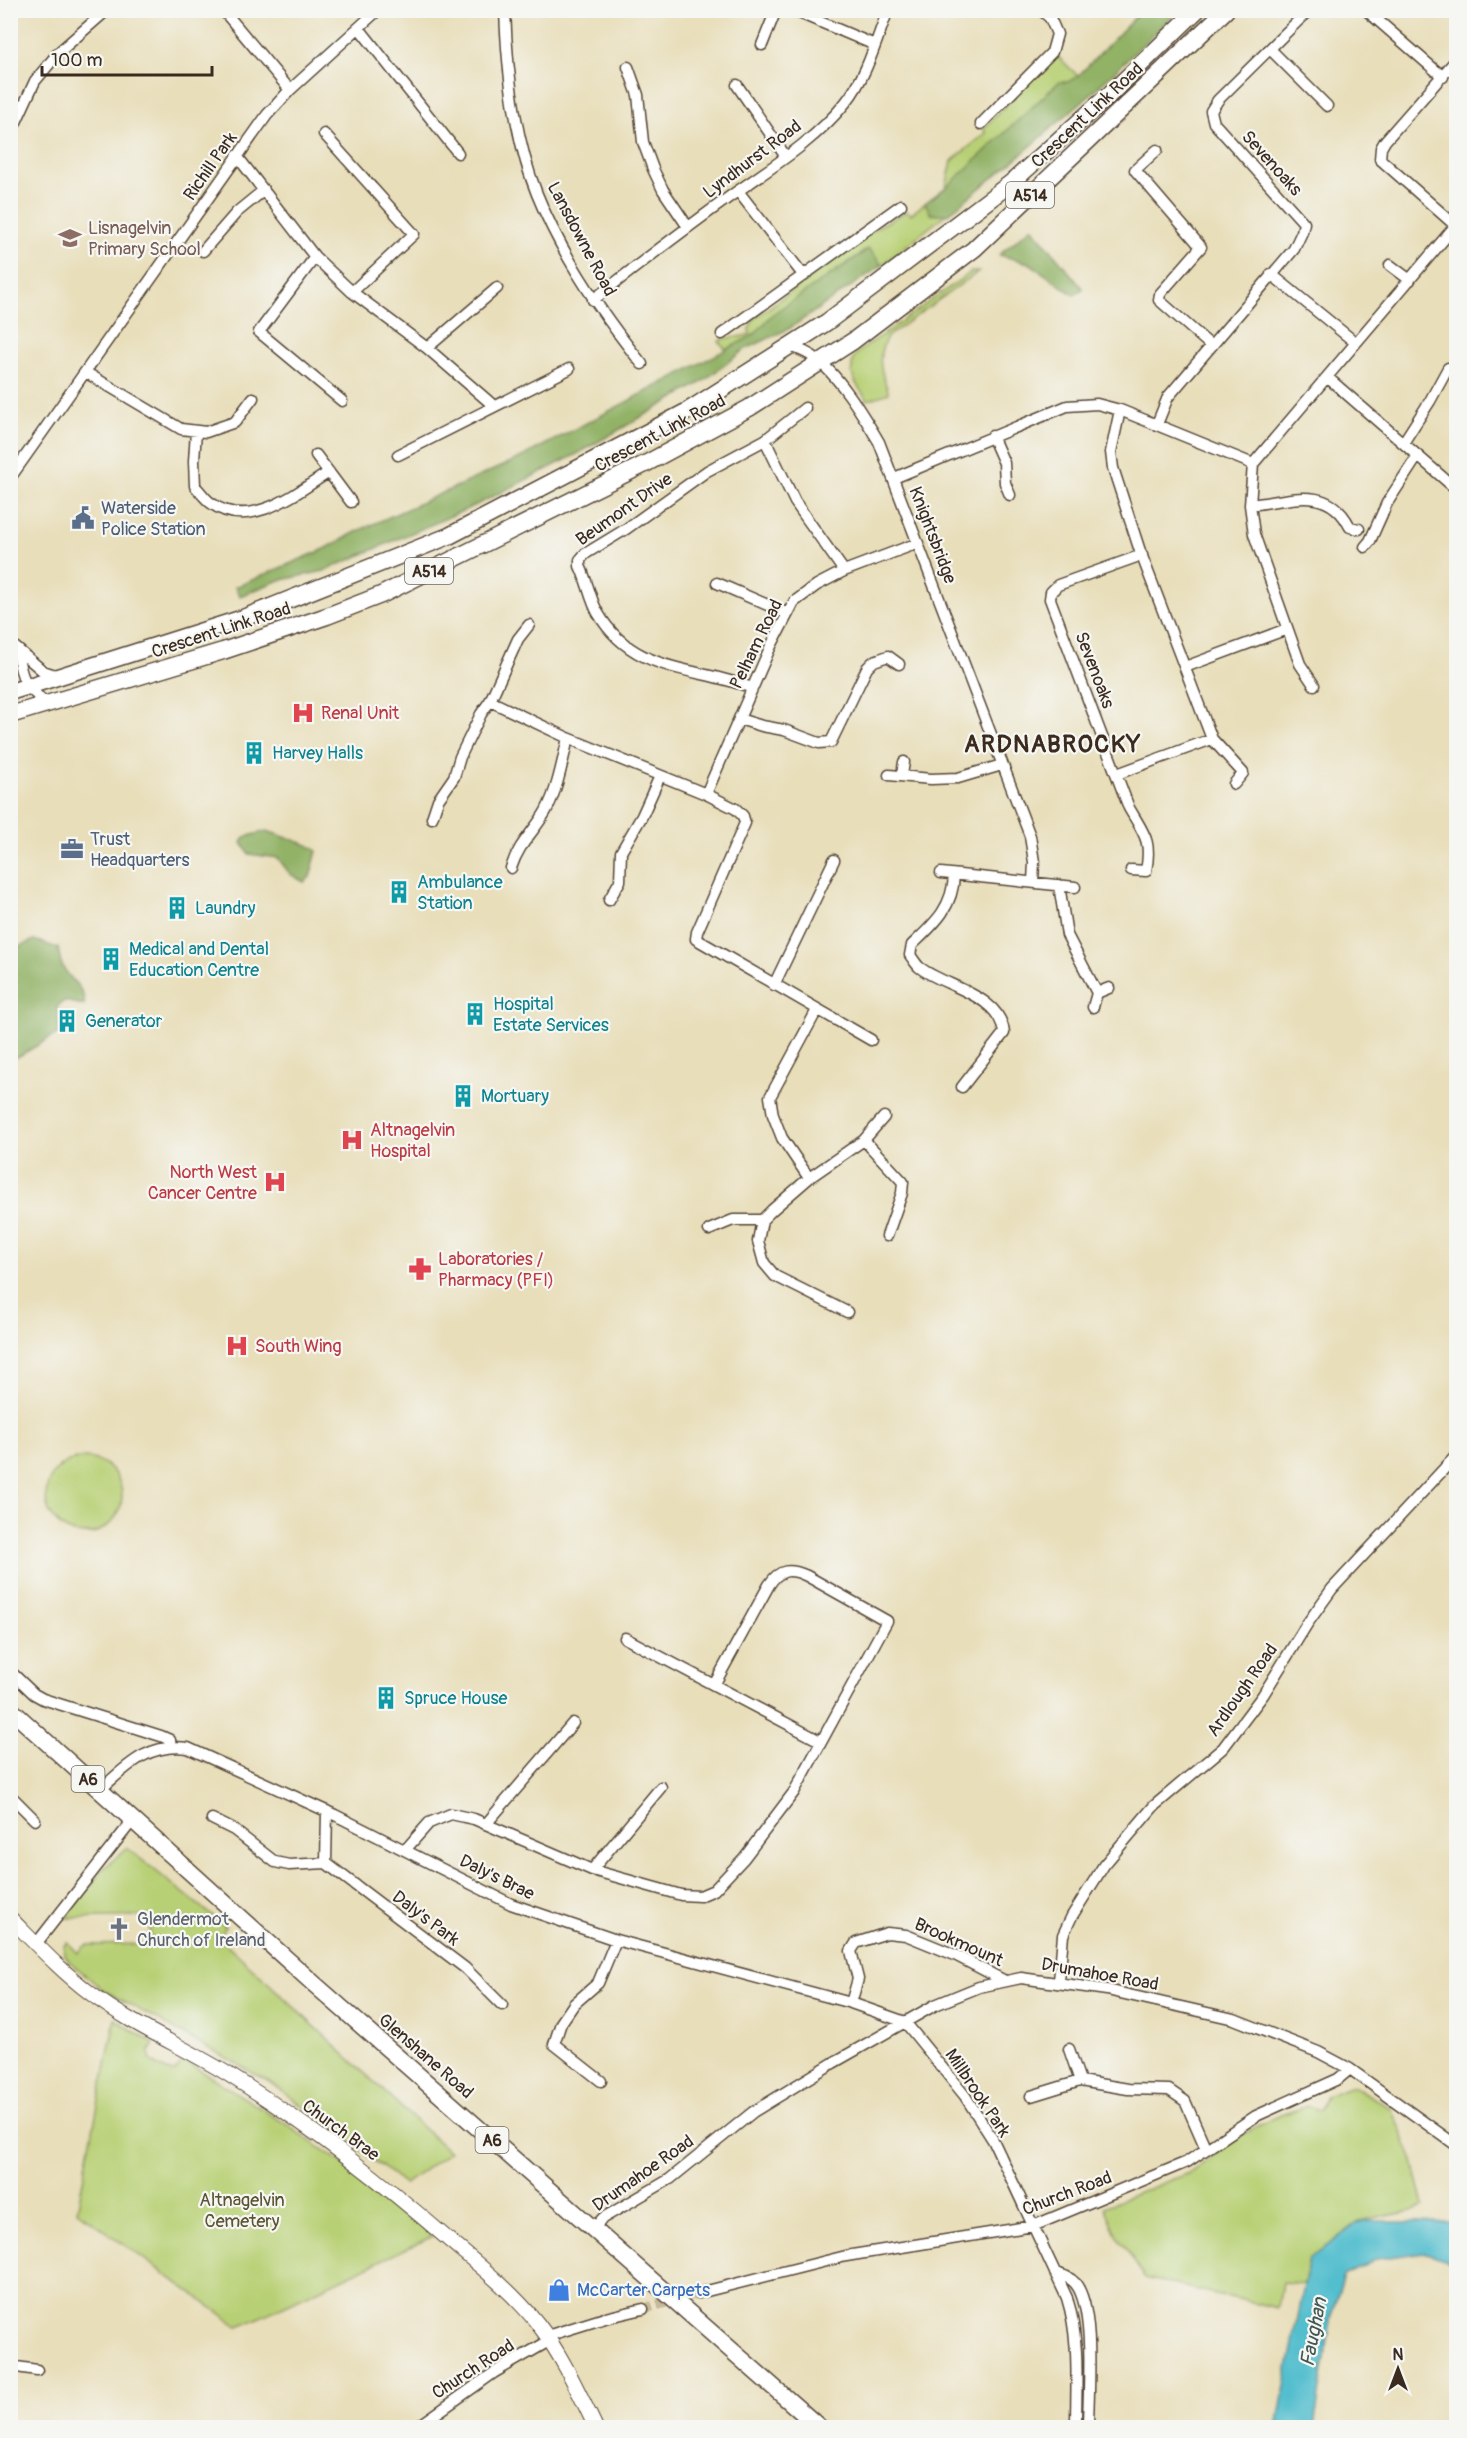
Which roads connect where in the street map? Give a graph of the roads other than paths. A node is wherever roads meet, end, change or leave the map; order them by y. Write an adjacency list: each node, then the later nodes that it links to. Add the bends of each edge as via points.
1 (106, 10): 25 (street, via 59,52 35,81)
2 (223, 10): 21 (street)
3 (378, 10): 13 (street, Richill Park)
4 (505, 10): 43 (street, Lansdowne Road, via 510,80 530,172 537,194)
5 (776, 10): 14 (street)
6 (792, 10): 15 (street)
7 (888, 10): 15 (street, Lyndhurst Road)
8 (1041, 10): 23 (street, via 1050,18 1057,34 1052,52)
9 (1197, 10): 46 (highway, Crescent Link Road / A514, via 1011,183)
10 (1226, 10): 49 (highway, Crescent Link Road / A514, via 974,249 853,341)
11 (1309, 10): 16 (street, Sevenoaks)
12 (1365, 10): 19 (street)
13 (359, 28): 21 (street, Richill Park); 27 (street)
14 (762, 45)
15 (875, 45): 29 (street, Lyndhurst Road, via 846,103)
16 (1271, 50): 22 (street); 38 (street, Sevenoaks, via 1211,111 1214,123 1304,223 1294,249)
17 (1456, 60): 19 (street)
18 (628, 67): 34 (street, via 638,95 646,151 663,190)
19 (1443, 76): 33 (street, via 1385,141 1380,159)
20 (737, 85): 29 (street)
21 (290, 90): 28 (street, Richill Park)
22 (1328, 106)
23 (981, 124)
24 (324, 134): 42 (street, via 414,234)
25 (10, 135)
26 (1157, 150): 47 (street, via 1135,170 1202,247 1160,294 1159,300)
27 (458, 153)
28 (237, 156): 30 (street); 53 (street, Richill Park)
29 (786, 157): 31 (street, Lyndhurst Road)
30 (264, 190): 35 (street, via 237,212); 36 (street)
31 (738, 191): 34 (street, Lyndhurst Road); 39 (street)
32 (901, 205): 39 (street)
33 (1456, 225): 40 (street)
34 (688, 227): 43 (street, Lyndhurst Road)
35 (203, 251)
36 (315, 257): 42 (street); 56 (street, via 258,332)
37 (1390, 265): 40 (street)
38 (1271, 274): 45 (street); 47 (street, Sevenoaks)
39 (804, 276): 44 (street)
40 (1412, 277): 45 (street)
41 (497, 288): 48 (street)
42 (352, 291): 48 (street)
43 (593, 300): 50 (street, Lansdowne Road)
44 (722, 334)
45 (1356, 343): 54 (street)
46 (791, 345): 49 (street, Knightsbridge); 88 (highway, Crescent Link Road / A514, via 686,412 449,536 243,618)
47 (1210, 345): 60 (street, Sevenoaks, via 1168,397)
48 (428, 348): 57 (street)
49 (819, 362): 71 (street, Knightsbridge, via 838,381 874,433); 94 (highway, Crescent Link Road / A514, via 749,408 657,457 381,595 223,651)
50 (642, 364)
51 (1448, 368): 64 (street)
52 (568, 369): 57 (street)
53 (85, 372): 61 (street, via 181,429); 70 (street, Richill Park)
54 (1327, 377): 64 (street); 68 (street)
55 (253, 398): 61 (street, via 235,422 206,432)
56 (342, 401)
57 (494, 406): 66 (street)
58 (805, 408): 63 (street, Beumont Drive)
59 (1120, 410): 60 (street); 62 (street, via 1097,404 1067,406); 79 (street, via 1111,452 1113,468)
60 (1157, 424): 68 (street)
61 (196, 431): 69 (street, via 195,486 222,508 244,512 281,503)
62 (993, 436): 71 (street); 73 (street, via 1004,463)
63 (765, 440): 80 (street, via 795,502); 91 (street, Beumont Drive, via 707,471 580,560 597,612 610,631 641,656 661,665 729,679)
64 (1403, 443): 67 (street)
65 (316, 455): 69 (street)
66 (398, 455)
67 (1417, 457): 72 (street); 78 (street)
68 (1253, 464): 75 (street)
69 (329, 472): 74 (street)
70 (10, 478)
71 (894, 478): 77 (street, Knightsbridge)
72 (1456, 489)
73 (1010, 495)
74 (351, 502)
75 (1250, 505): 76 (street, via 1319,498 1340,511 1350,527); 84 (street, via 1254,534)
76 (1359, 529)
77 (918, 543): 80 (street, Pelham Road); 100 (street, Knightsbridge)
78 (1365, 547)
79 (1142, 555): 87 (street); 101 (street, Sevenoaks, via 1058,585 1050,599)
80 (844, 571): 82 (street, Pelham Road, via 804,594)
81 (717, 583): 82 (street)
82 (786, 613): 91 (street, Pelham Road)
83 (529, 625): 93 (street, via 518,639)
84 (1287, 629): 87 (street); 89 (street, via 1300,664)
85 (14, 646): 88 (street, via 43,671); 90 (street)
86 (899, 664): 96 (street, via 888,656 867,668 831,742 819,743)
87 (1185, 667): 98 (street)
88 (58, 676): 90 (highway, Crescent Link Road / A514)
89 (1314, 685)
90 (27, 687): 92 (highway, Crescent Link Road / A514); 94 (street)
91 (752, 688): 96 (street, Pelham Road)
92 (10, 692)
93 (490, 701): 97 (street); 107 (street, via 480,714)
94 (47, 704): 95 (highway, Crescent Link Road / A514)
95 (10, 715)
96 (739, 719): 106 (street, Pelham Road)
97 (568, 738): 104 (street); 109 (street, via 552,799 516,852)
98 (1212, 739): 101 (street); 105 (street, via 1242,773)
99 (904, 762): 103 (street)
100 (1002, 765): 103 (street, via 958,778); 113 (street, Knightsbridge, via 1032,845)
101 (1117, 774): 110 (street, Sevenoaks, via 1150,852 1146,871)
102 (889, 775): 103 (street)
103 (902, 775)
104 (660, 776): 106 (street); 116 (street, via 621,852 620,881)
105 (1234, 784)
106 (706, 794): 117 (street, via 736,809 745,824 696,939)
107 (432, 818)
108 (834, 860): 117 (street)
109 (511, 868)
110 (1131, 870)
111 (941, 873): 112 (street)
112 (954, 875): 113 (street); 123 (street, via 954,891 943,912 912,945 910,955 918,966 994,1010 1004,1027 1004,1034)
113 (1033, 882): 114 (street)
114 (1059, 885): 115 (street); 119 (street, via 1067,935)
115 (1075, 887)
116 (609, 900)
117 (774, 986): 121 (street)
118 (1109, 988): 119 (street)
119 (1098, 993): 120 (street)
120 (1093, 1007)
121 (818, 1010): 122 (street); 126 (street, via 770,1097 782,1138)
122 (870, 1040)
123 (962, 1087)
124 (884, 1117): 125 (street)
125 (864, 1140): 126 (street); 129 (street, via 903,1182)
126 (809, 1178): 127 (street)
127 (762, 1220): 128 (street, via 733,1220); 130 (street, via 758,1241 764,1263 775,1276)
128 (709, 1230)
129 (887, 1236)
130 (848, 1312)
131 (1456, 1456): 154 (street, Ardlough Road, via 1332,1589 1263,1695 1223,1748 1154,1806 1104,1865 1071,1916 1064,1935)
132 (625, 1638): 134 (street)
133 (10, 1671): 138 (street, Daly's Brae, via 43,1699 161,1736 170,1740)
134 (714, 1685): 137 (street); 137 (street, via 776,1574 795,1570 807,1576 887,1621)
135 (10, 1709): 140 (highway, Glenshane Road / A6)
136 (573, 1723): 146 (street)
137 (819, 1741): 149 (street, via 794,1792 714,1890 700,1896 681,1895)
138 (171, 1746): 140 (street, via 138,1758); 142 (street, Daly's Brae, via 188,1748)
139 (661, 1787): 149 (street)
140 (100, 1790): 145 (highway, Glenshane Road / A6)
141 (13, 1801): 144 (street)
142 (327, 1811): 147 (street, Daly's Brae); 148 (street)
143 (212, 1819): 148 (street, via 234,1830 275,1862)
144 (35, 1820)
145 (133, 1820): 152 (street); 166 (highway, Glenshane Road / A6)
146 (486, 1824): 147 (street, via 451,1814 429,1822); 149 (street)
147 (406, 1849): 151 (street, Daly's Brae, via 511,1904)
148 (326, 1863): 156 (street, Daly's Park, via 465,1968)
149 (592, 1870)
150 (10, 1918): 152 (main road, Church Brae)
151 (616, 1940): 155 (street, Daly's Brae); 160 (street, via 598,1983 574,2004 561,2023 554,2044)
152 (36, 1944): 172 (main road, Church Brae, via 90,1994 229,2075 349,2156 501,2284)
153 (1005, 1981): 154 (street, Drumahoe Road); 155 (street, Brookmount, via 936,1946 887,1933 856,1943 851,1951 858,1979); 157 (street, Drumahoe Road, via 935,2005)
154 (1059, 1981): 159 (street, Drumahoe Road, via 1234,2019)
155 (851, 2003): 157 (street, Daly's Brae)
156 (502, 2005)
157 (905, 2022): 165 (street, Millbrook Park, via 983,2123); 166 (street, Drumahoe Road, via 753,2112 670,2179 603,2218)
158 (1069, 2049): 161 (street)
159 (1350, 2069): 163 (street, Drumahoe Road); 164 (street, Church Road, via 1338,2079 1256,2116)
160 (601, 2081)
161 (1080, 2081): 162 (street); 164 (street, via 1177,2094 1185,2101)
162 (1031, 2096)
163 (1456, 2145)
164 (1206, 2149): 165 (street, Church Road, via 1155,2177)
165 (1033, 2226): 167 (street, Millbrook Park); 168 (street, Church Road, via 846,2256)
166 (593, 2229): 177 (highway, Glenshane Road / A6)
167 (1055, 2273): 170 (street, via 1076,2283); 171 (street, Millbrook Park)
168 (699, 2293)
169 (643, 2309): 172 (street, Church Road)
170 (1087, 2316): 171 (street); 179 (street)
171 (1073, 2318): 178 (street, Millbrook Park)
172 (548, 2339): 175 (street, Church Road); 176 (main road, Church Brae)
173 (10, 2366): 174 (street)
174 (37, 2370)
175 (416, 2427)
176 (596, 2427)
177 (820, 2427)
178 (1076, 2427)
179 (1088, 2427)

